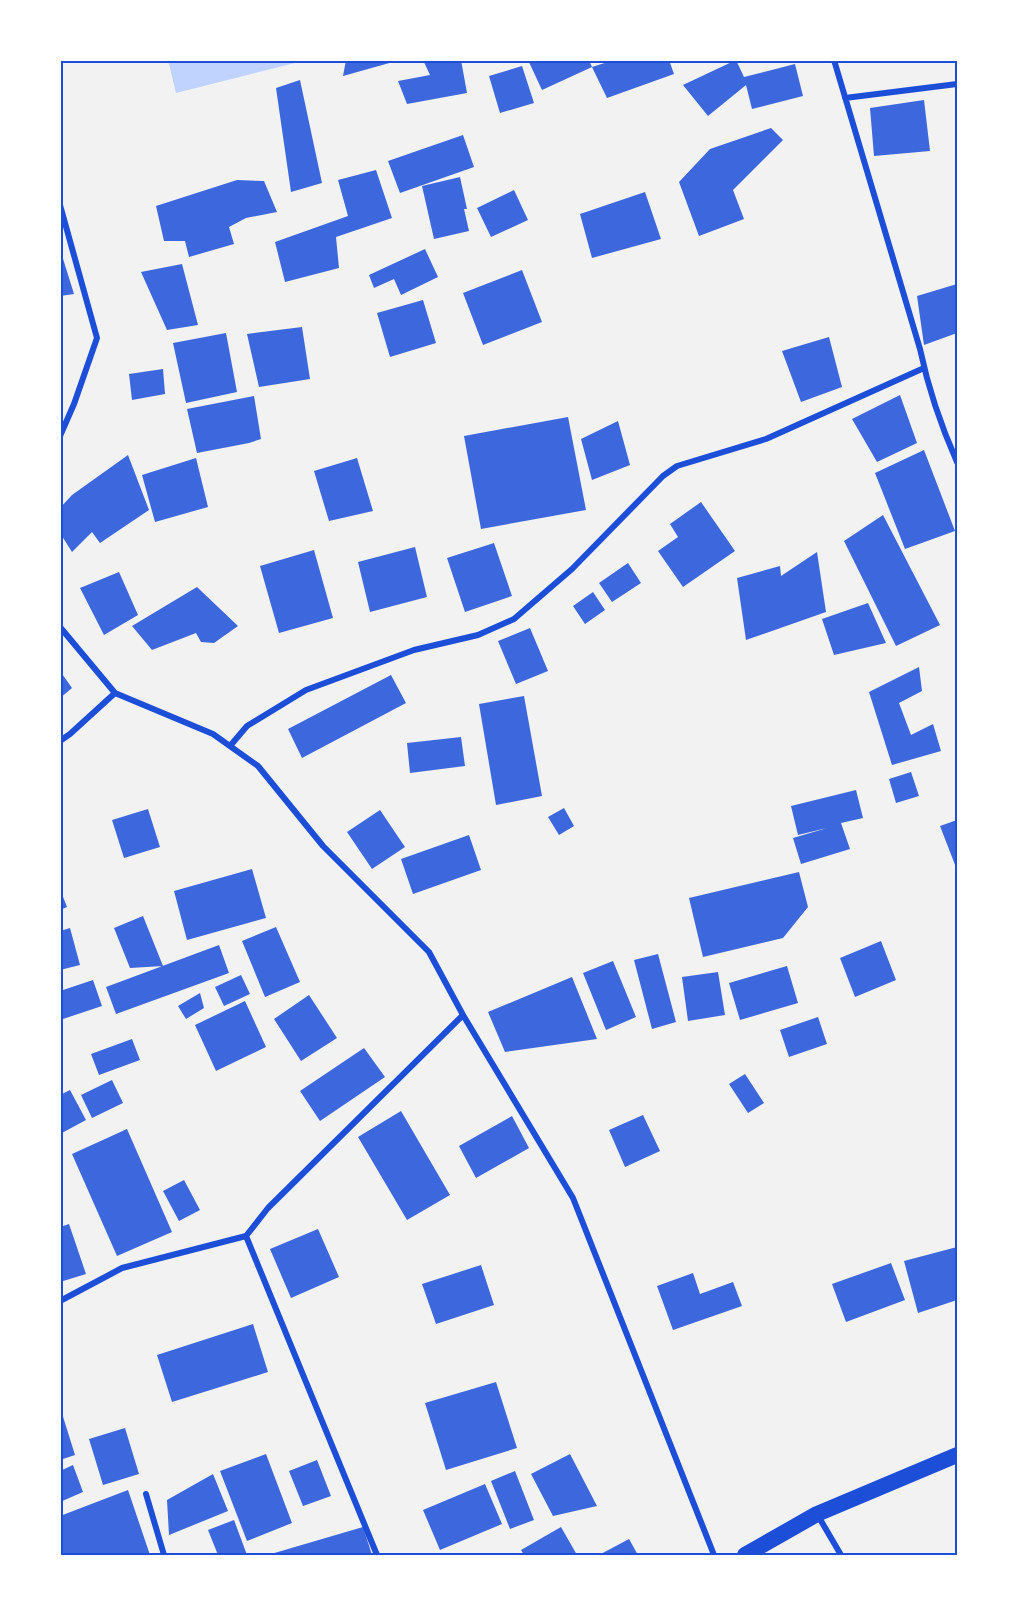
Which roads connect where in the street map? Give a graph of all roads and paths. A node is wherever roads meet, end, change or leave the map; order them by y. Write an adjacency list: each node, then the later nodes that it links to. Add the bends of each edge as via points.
1 (834, 60): 3 (street)
2 (957, 84): 3 (street)
3 (845, 98): 5 (street)
4 (60, 205): 6 (street, via 97,338)
5 (924, 368): 7 (street); 11 (street, via 766,439 677,466 572,569 514,619 478,635 414,651 306,690 247,726)
6 (60, 436)
7 (957, 462)
8 (60, 627): 9 (street)
9 (115, 693): 10 (street); 11 (street, via 213,734)
10 (60, 741)
11 (230, 746): 12 (street, via 258,766 323,846 429,952)
12 (463, 1015): 13 (street, via 268,1208); 20 (street, via 573,1198)
13 (246, 1236): 14 (street, via 122,1268); 19 (street)
14 (60, 1301)
15 (957, 1455): 17 (highway)
16 (146, 1494): 18 (street)
17 (817, 1514): 21 (highway); 22 (street)
18 (164, 1555)
19 (377, 1555)
20 (714, 1555)
21 (745, 1555)
22 (841, 1555)

